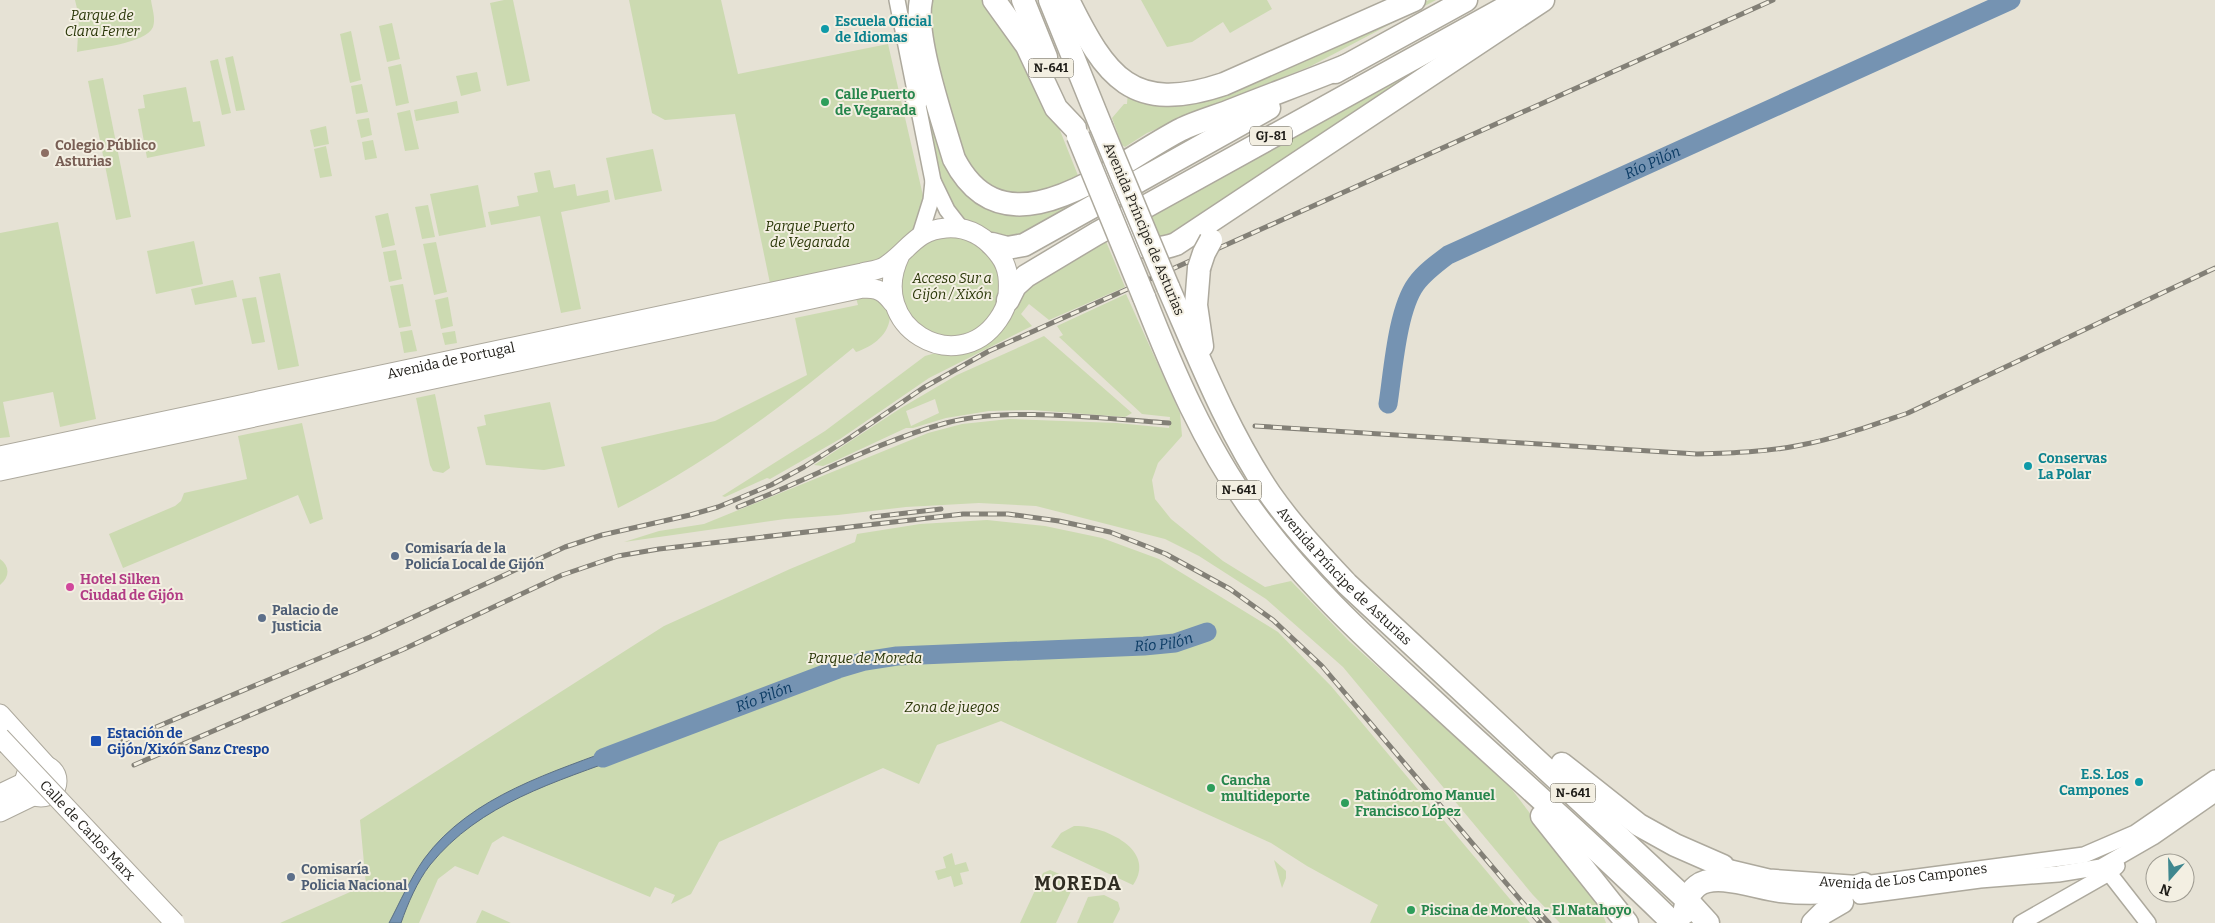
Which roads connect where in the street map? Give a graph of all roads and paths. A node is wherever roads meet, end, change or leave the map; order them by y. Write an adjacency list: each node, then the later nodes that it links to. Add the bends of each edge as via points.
1 (897, 0): 13 (street)
2 (921, 0): 11 (highway, via 919,12)
3 (994, 0): 14 (highway, via 1027,46 1056,108)
4 (1023, 0): 14 (highway, Avenida Príncipe de Asturias / N-641)
5 (1050, 0): 21 (highway, Avenida Príncipe de Asturias / N-641, bridge)
6 (1068, 0): 7 (highway, via 1089,43 1112,72 1135,88 1163,96 1199,92 1224,84)
7 (1414, 0)
8 (1466, 0): 12 (highway, GJ-81)
9 (1520, 0): 23 (highway, GJ-81, via 1096,234 1026,276 1015,286)
10 (1543, 0): 16 (highway)
11 (924, 50): 12 (highway, via 954,159 962,173 979,191 994,200 1022,205 1038,204 1093,182 1182,129); 13 (highway)
12 (1348, 65): 20 (highway, GJ-81, via 1024,245 1007,248)
13 (918, 99): 15 (street)
14 (1077, 132): 18 (highway, Avenida Príncipe de Asturias / N-641, bridge)
15 (933, 181): 17 (street, via 947,210); 19 (street)
16 (1258, 189): 21 (highway, via 1176,244); 25 (highway, bridge, via 1224,222 1204,253 1199,268 1196,305 1200,341)
17 (961, 228): 19 (main road, GJ-81, via 940,229); 20 (main road, GJ-81)
18 (1119, 233): 21 (highway, via 1130,241); 31 (highway, Avenida Príncipe de Asturias / N-641, bridge, via 1162,344 1208,443 1251,508 1330,602)
19 (920, 235): 22 (main road, GJ-81)
20 (992, 244): 23 (main road, GJ-81, via 1004,261 1009,280)
21 (1158, 249): 25 (highway, Avenida Príncipe de Asturias / N-641, bridge, via 1168,287)
22 (900, 255): 24 (main road, GJ-81, via 891,278); 26 (main road, Avenida de Portugal, via 885,267 853,275)
23 (1008, 300): 24 (main road, GJ-81, via 1003,314 983,336 956,345 933,342 913,332)
24 (893, 303): 27 (main road, Avenida de Portugal, via 884,292 863,288)
25 (1215, 395): 28 (highway, Avenida Príncipe de Asturias / N-641, via 1225,419 1260,478 1302,535 1346,584)
26 (0, 456)
27 (0, 471)
28 (1459, 687): 39 (highway, via 1499,711 1639,825); 43 (highway, Avenida Príncipe de Asturias / N-641)
29 (0, 714): 32 (main road)
30 (0, 737): 45 (main road, Calle de Carlos Marx, bridge)
31 (1501, 764): 42 (highway); 48 (highway, Avenida Príncipe de Asturias / N-641)
32 (47, 766): 34 (main road, via 30,769); 34 (main road, via 56,774 56,786 48,795)
33 (2215, 778): 38 (street, Avenida de Los Campones, via 2135,833)
34 (30, 789): 35 (main road); 37 (main road)
35 (0, 794)
36 (2215, 794): 40 (street, Avenida de Los Campones)
37 (0, 812)
38 (2084, 855): 40 (street); 41 (street, Avenida de Los Campones)
39 (1723, 866): 41 (street, Avenida de Los Campones, via 1769,877)
40 (2105, 870): 44 (street, Avenida de Los Campones, via 1980,880 1864,895); 52 (street, Avenida de Los Campones); 53 (street)
41 (1864, 884): 43 (highway, via 1852,889 1808,892 1779,891 1716,880 1697,886)
42 (1604, 896): 46 (highway); 47 (highway)
43 (1687, 900): 49 (highway); 50 (highway, Avenida Príncipe de Asturias / N-641)
44 (1842, 902): 51 (highway, via 1823,912)
45 (175, 923)
46 (1612, 923)
47 (1627, 923)
48 (1673, 923)
49 (1683, 923)
50 (1708, 923)
51 (1812, 923)
52 (2021, 923)
53 (2148, 923)

